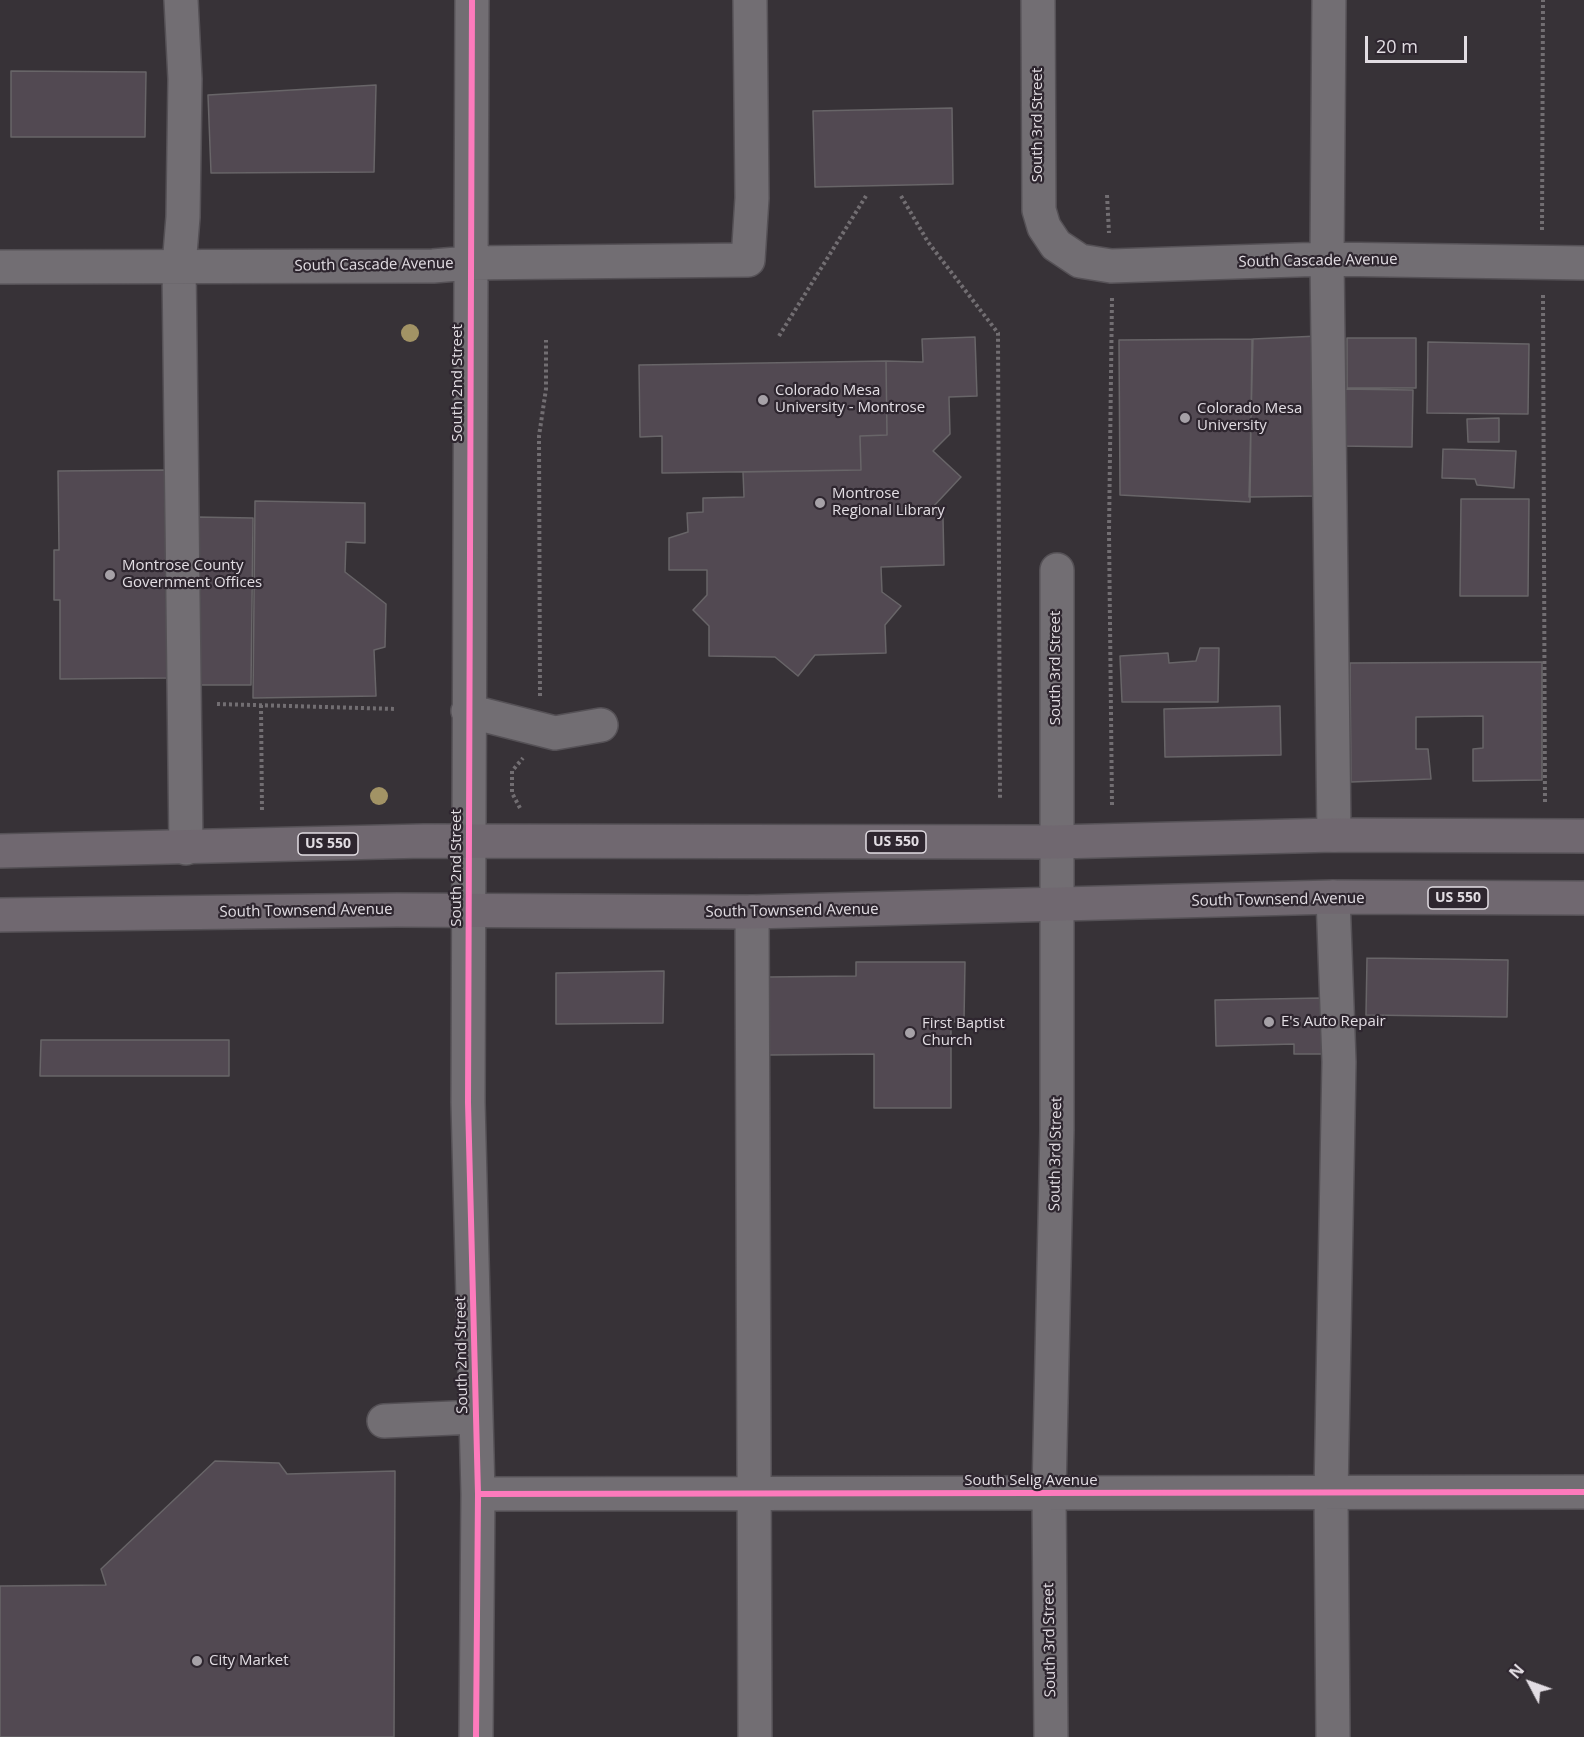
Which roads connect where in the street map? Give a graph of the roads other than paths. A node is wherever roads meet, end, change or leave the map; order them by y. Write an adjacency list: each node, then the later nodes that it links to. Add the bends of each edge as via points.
1 (181, 0): 10 (street, via 185,79)
2 (472, 0): 8 (street, South 2nd Street)
3 (750, 0): 8 (street, South Cascade Avenue, via 752,198 748,260)
4 (1038, 0): 6 (street, South 3rd Street, via 1038,196 1044,227)
5 (1329, 0): 7 (street)
6 (1056, 245): 7 (street, South Cascade Avenue, via 1080,261 1111,266)
7 (1327, 259): 9 (street, South Cascade Avenue); 15 (street)
8 (470, 263): 10 (street, South Cascade Avenue); 13 (street, South 2nd Street)
9 (1584, 263)
10 (179, 266): 11 (street, South Cascade Avenue); 19 (street)
11 (0, 267)
12 (1056, 570): 17 (street, South 3rd Street)
13 (468, 711): 14 (street, via 555,733); 18 (street, South 2nd Street)
14 (601, 725)
15 (1334, 835): 16 (highway, US 550); 17 (highway, US 550)
16 (1584, 836)
17 (1056, 842): 18 (highway, US 550); 23 (street, South 3rd Street)
18 (469, 843): 19 (highway, US 550); 24 (street, South 2nd Street)
19 (186, 848): 20 (highway, US 550)
20 (0, 851)
21 (1333, 897): 22 (highway, South Townsend Avenue / US 550); 23 (highway, South Townsend Avenue / US 550); 33 (street, via 1339,1062)
22 (1584, 898)
23 (1056, 906): 25 (highway, South Townsend Avenue / US 550); 31 (street, South 3rd Street, via 1057,1130)
24 (468, 911): 25 (highway, South Townsend Avenue / US 550); 26 (highway, South Townsend Avenue / US 550); 27 (street, South 2nd Street, via 468,1102)
25 (752, 912): 30 (street)
26 (0, 915)
27 (476, 1417): 28 (street); 32 (street, South 2nd Street)
28 (384, 1421)
29 (1584, 1492): 33 (street, South Selig Avenue)
30 (754, 1493): 31 (street, South Selig Avenue); 32 (street, South Selig Avenue); 35 (street)
31 (1049, 1493): 33 (street, South Selig Avenue); 36 (street, South 3rd Street)
32 (478, 1494): 34 (street, South 2nd Street)
33 (1330, 1494): 37 (street)
34 (476, 1737)
35 (755, 1737)
36 (1051, 1737)
37 (1333, 1737)

